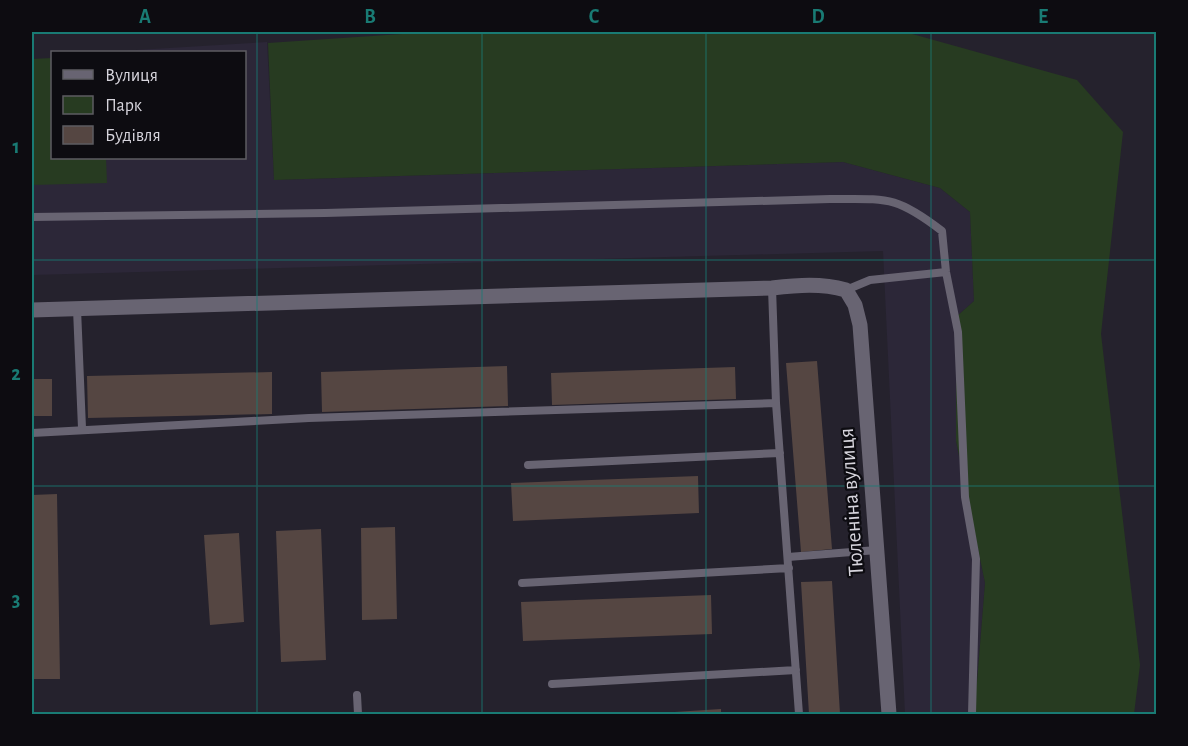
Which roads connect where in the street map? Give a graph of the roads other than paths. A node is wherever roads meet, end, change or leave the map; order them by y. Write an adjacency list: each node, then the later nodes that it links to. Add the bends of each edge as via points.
1 (32, 217): 2 (lane, via 887,199 913,209 942,231)
2 (946, 272): 4 (lane, via 870,280); 22 (lane, via 958,332 965,497 976,559)
3 (772, 288): 4 (street, via 826,285); 5 (street); 7 (lane)
4 (846, 290): 12 (street, Тюленіна вулиця, via 860,325)
5 (77, 309): 6 (street); 8 (lane)
6 (32, 310)
7 (776, 403): 8 (lane); 10 (lane)
8 (82, 428): 9 (lane)
9 (32, 433)
10 (780, 453): 11 (lane); 13 (lane)
11 (528, 465)
12 (877, 550): 13 (lane); 21 (street, Тюленіна вулиця)
13 (788, 557): 14 (lane)
14 (789, 568): 15 (lane); 16 (lane)
15 (522, 582)
16 (796, 670): 17 (lane); 20 (lane)
17 (552, 684)
18 (357, 695): 19 (lane)
19 (358, 714)
20 (799, 714)
21 (889, 714)
22 (972, 714)

